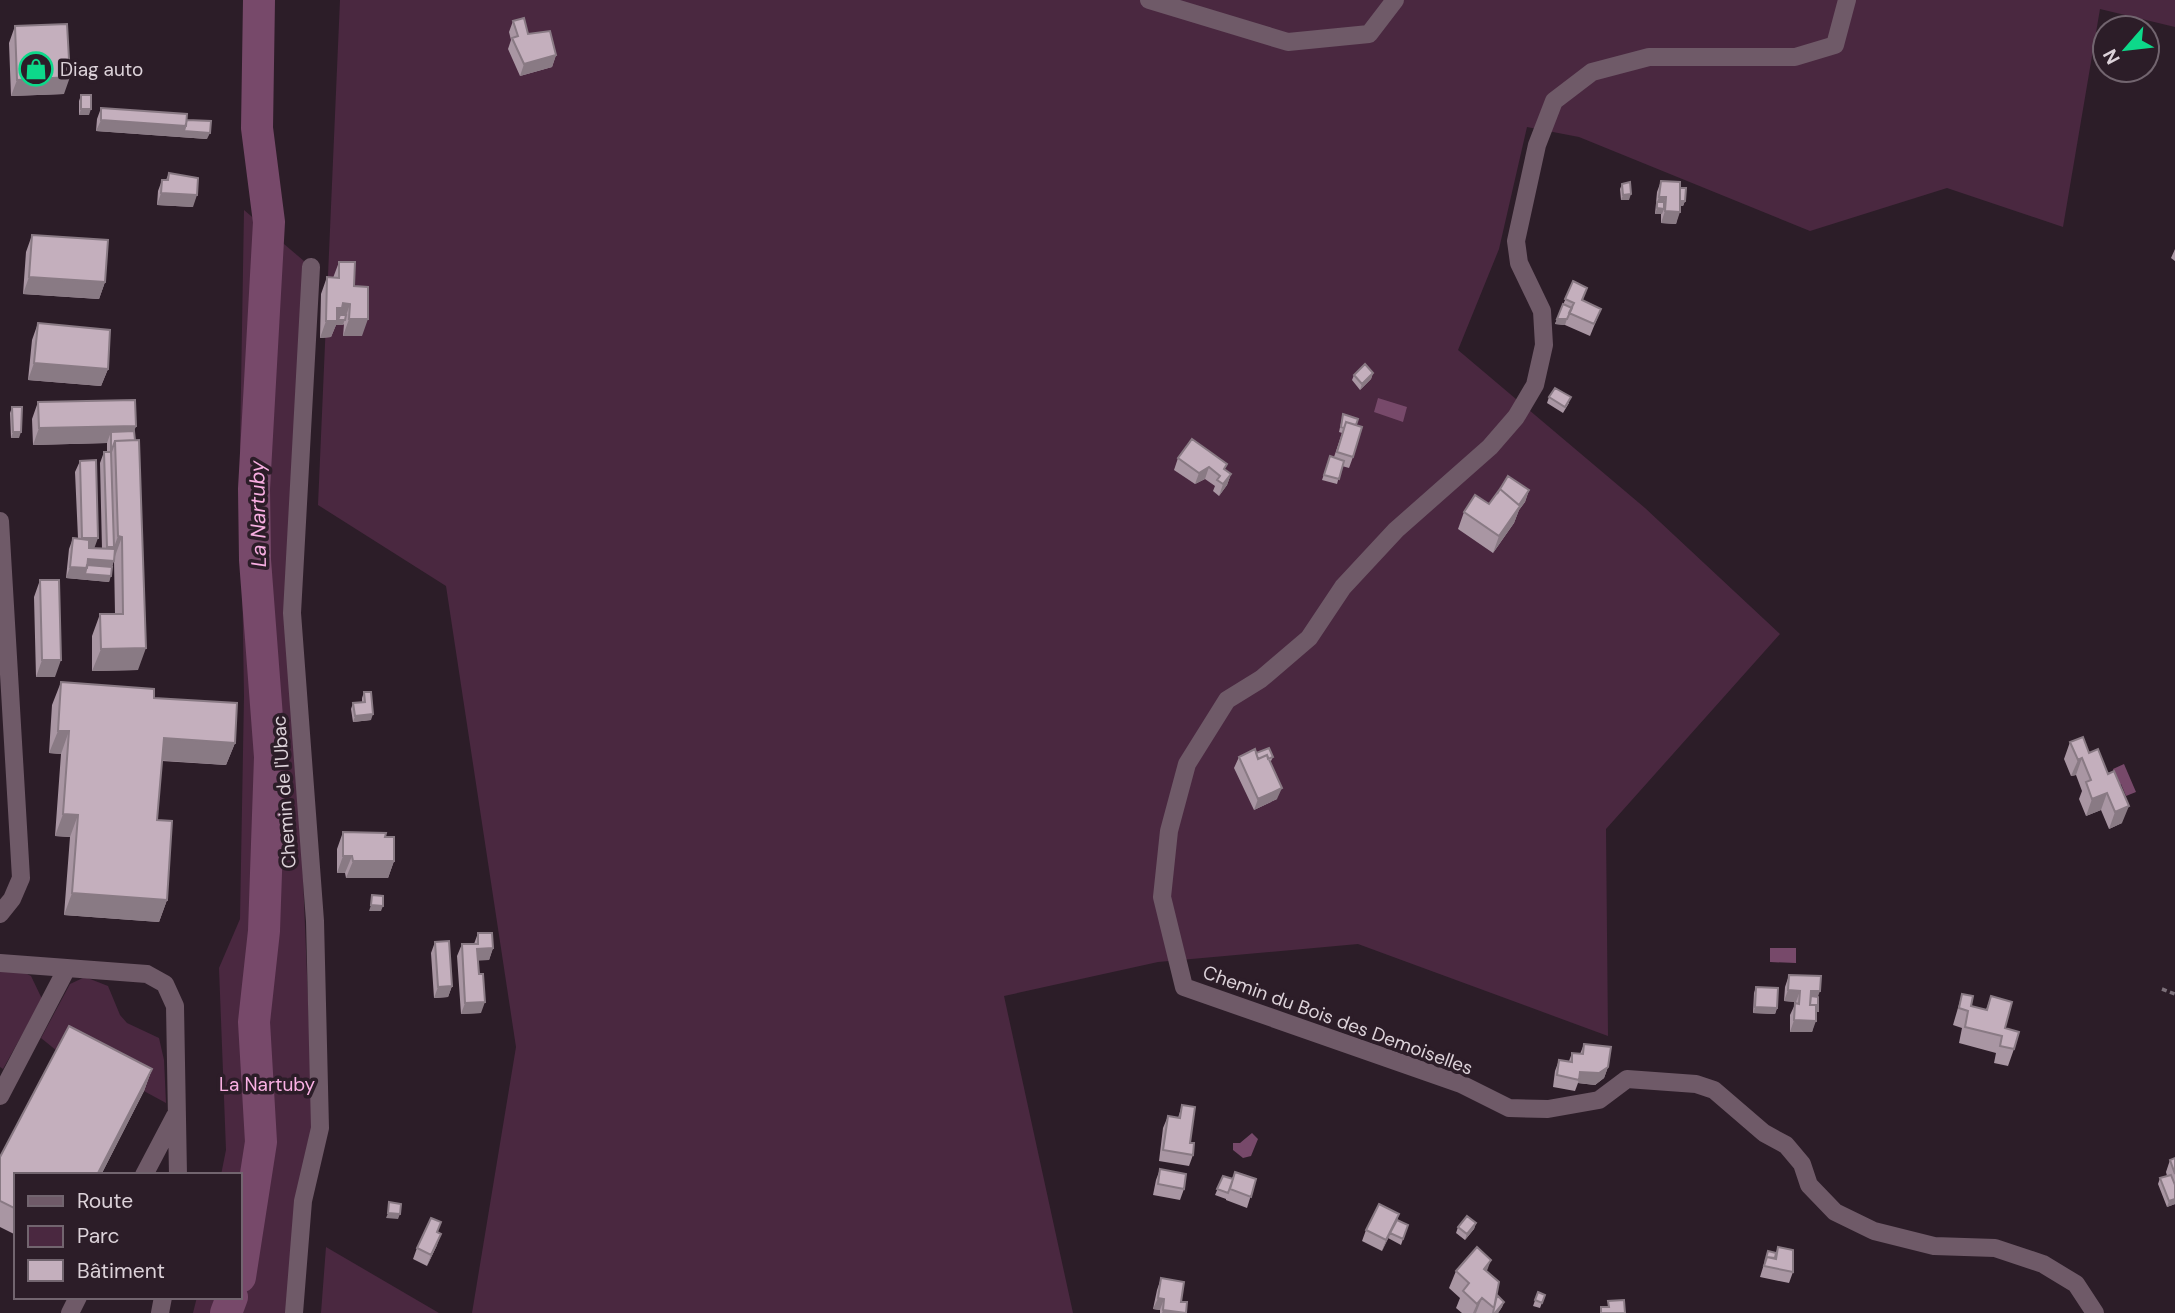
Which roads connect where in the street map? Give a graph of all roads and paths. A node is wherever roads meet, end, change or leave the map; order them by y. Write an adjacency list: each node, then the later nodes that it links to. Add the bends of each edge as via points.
1 (1149, 0): 2 (street, via 1288,42 1369,34)
2 (1395, 0)
3 (1847, 0): 17 (street, Chemin du Bois des Demoiselles, via 1835,45 1796,57 1649,57 1592,72 1554,101 1537,145 1516,242 1519,262 1542,311 1544,345 1535,385 1490,447 1396,530 1343,587 1309,638 1227,700 1187,764 1169,831 1162,897 1184,987 1461,1084 1509,1108 1548,1109 1599,1100 1627,1079 1696,1084 1713,1090 1764,1133 1786,1145 1802,1164 1809,1185 1835,1212 1874,1231 1922,1243 1995,1248 2043,1264 2076,1284)
4 (312, 267): 16 (street, Chemin de l'Ubac, via 292,613 315,921 320,1128 303,1201)
5 (0, 521): 6 (street)
6 (3, 630): 7 (street, via 21,878)
7 (0, 914)
8 (0, 963): 9 (street)
9 (68, 968): 12 (street); 13 (street, via 147,974 165,984 175,1006)
10 (2162, 989): 11 (path)
11 (2175, 994)
12 (0, 1096)
13 (177, 1114): 14 (street); 15 (street)
14 (145, 1173)
15 (178, 1173)
16 (294, 1313)
17 (2095, 1313)

